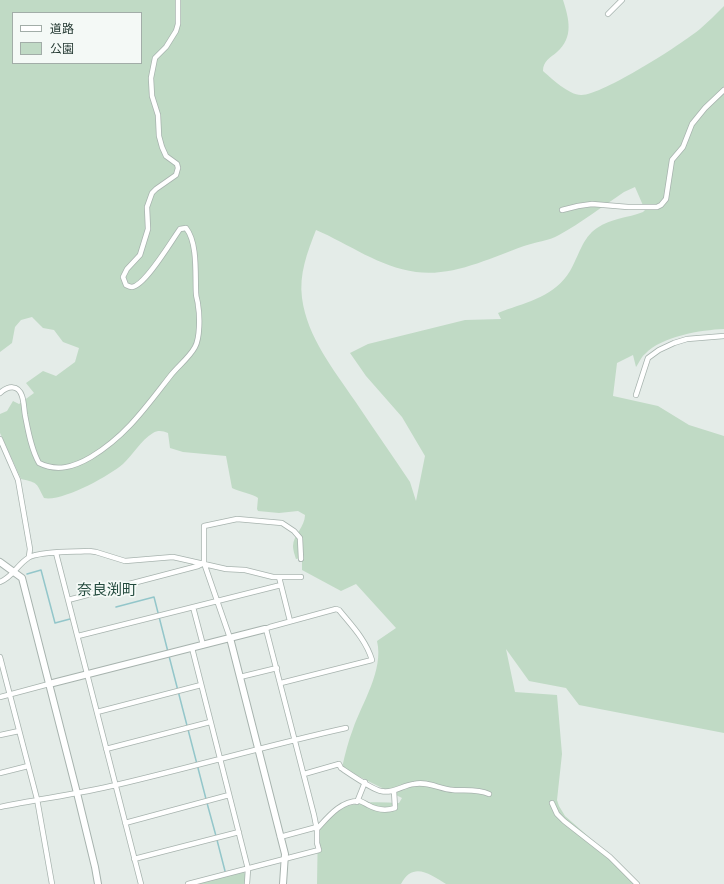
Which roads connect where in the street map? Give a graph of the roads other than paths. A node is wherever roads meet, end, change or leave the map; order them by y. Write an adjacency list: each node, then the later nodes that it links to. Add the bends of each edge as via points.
1 (178, 0): 7 (street, via 176,31 155,58 151,78 162,147 166,156 177,164 177,173 152,193 147,207 148,229 140,255 123,277 126,285 130,287 138,284 162,256 180,229 186,228 191,235 195,259 199,314 195,346 128,429 99,452 66,468 39,463 30,436 22,395 10,386)
2 (622, 0): 3 (street)
3 (608, 14)
4 (724, 90): 5 (street, via 692,124 683,147 672,160 666,199 661,205 628,207 592,204)
5 (562, 210)
6 (724, 336): 8 (street, via 687,339 674,343 648,358)
7 (0, 393)
8 (636, 395)
9 (0, 438): 11 (street, via 18,480 30,548)
10 (56, 553): 11 (street); 14 (street, via 96,552 125,561 173,557); 20 (street)
11 (29, 556): 15 (street)
12 (301, 559): 14 (street, via 300,538 287,526 282,523 237,519 204,526)
13 (0, 562): 15 (street)
14 (204, 563): 16 (street); 20 (street); 21 (street)
15 (14, 572): 18 (street); 34 (street, via 22,578)
16 (279, 577): 17 (street); 19 (street)
17 (300, 577)
18 (0, 582)
19 (281, 585): 21 (street); 23 (street)
20 (68, 600): 25 (street)
21 (217, 601): 22 (street); 26 (street)
22 (193, 607): 25 (street); 27 (street)
23 (290, 621): 24 (street); 33 (street, via 339,610 368,648 372,660)
24 (266, 629): 26 (street); 30 (street)
25 (78, 636): 31 (street)
26 (230, 638): 27 (street); 32 (street)
27 (203, 645): 28 (street)
28 (192, 648): 31 (street); 35 (street)
29 (0, 656): 36 (street)
30 (277, 668): 32 (street); 33 (street)
31 (87, 674): 34 (street); 38 (street)
32 (240, 677): 45 (street)
33 (281, 683): 43 (street)
34 (49, 684): 36 (street); 53 (street)
35 (201, 685): 38 (street); 39 (street)
36 (10, 694): 37 (street); 41 (street)
37 (0, 697)
38 (97, 712): 44 (street)
39 (210, 722): 44 (street); 46 (street)
40 (346, 728): 43 (street)
41 (19, 731): 42 (street); 47 (street)
42 (0, 735)
43 (295, 740): 45 (street); 49 (street)
44 (106, 749): 51 (street)
45 (258, 749): 46 (street); 63 (street)
46 (220, 759): 51 (street); 55 (street)
47 (28, 766): 48 (street); 56 (street)
48 (0, 773)
49 (304, 774): 50 (street, via 339,764 341,768); 61 (street)
50 (365, 782): 52 (street, via 381,791); 57 (street)
51 (115, 786): 53 (street); 60 (street)
52 (394, 791): 54 (street, via 421,783); 57 (street, via 395,808 375,809 361,801)
53 (77, 793): 56 (street); 68 (street)
54 (489, 794)
55 (229, 795): 60 (street); 62 (street)
56 (37, 799): 59 (street); 67 (street)
57 (357, 802): 61 (street, via 339,807)
58 (552, 803): 73 (street, via 564,821 610,857)
59 (0, 807)
60 (125, 823): 65 (street)
61 (317, 828): 63 (street); 64 (street, via 319,850)
62 (239, 832): 65 (street); 66 (street)
63 (280, 837): 64 (street)
64 (285, 859): 66 (street); 72 (street)
65 (134, 860): 69 (street)
66 (248, 869): 70 (street); 71 (street)
67 (52, 884)
68 (98, 884)
69 (141, 884)
70 (188, 884)
71 (247, 884)
72 (283, 884)
73 (637, 884)

